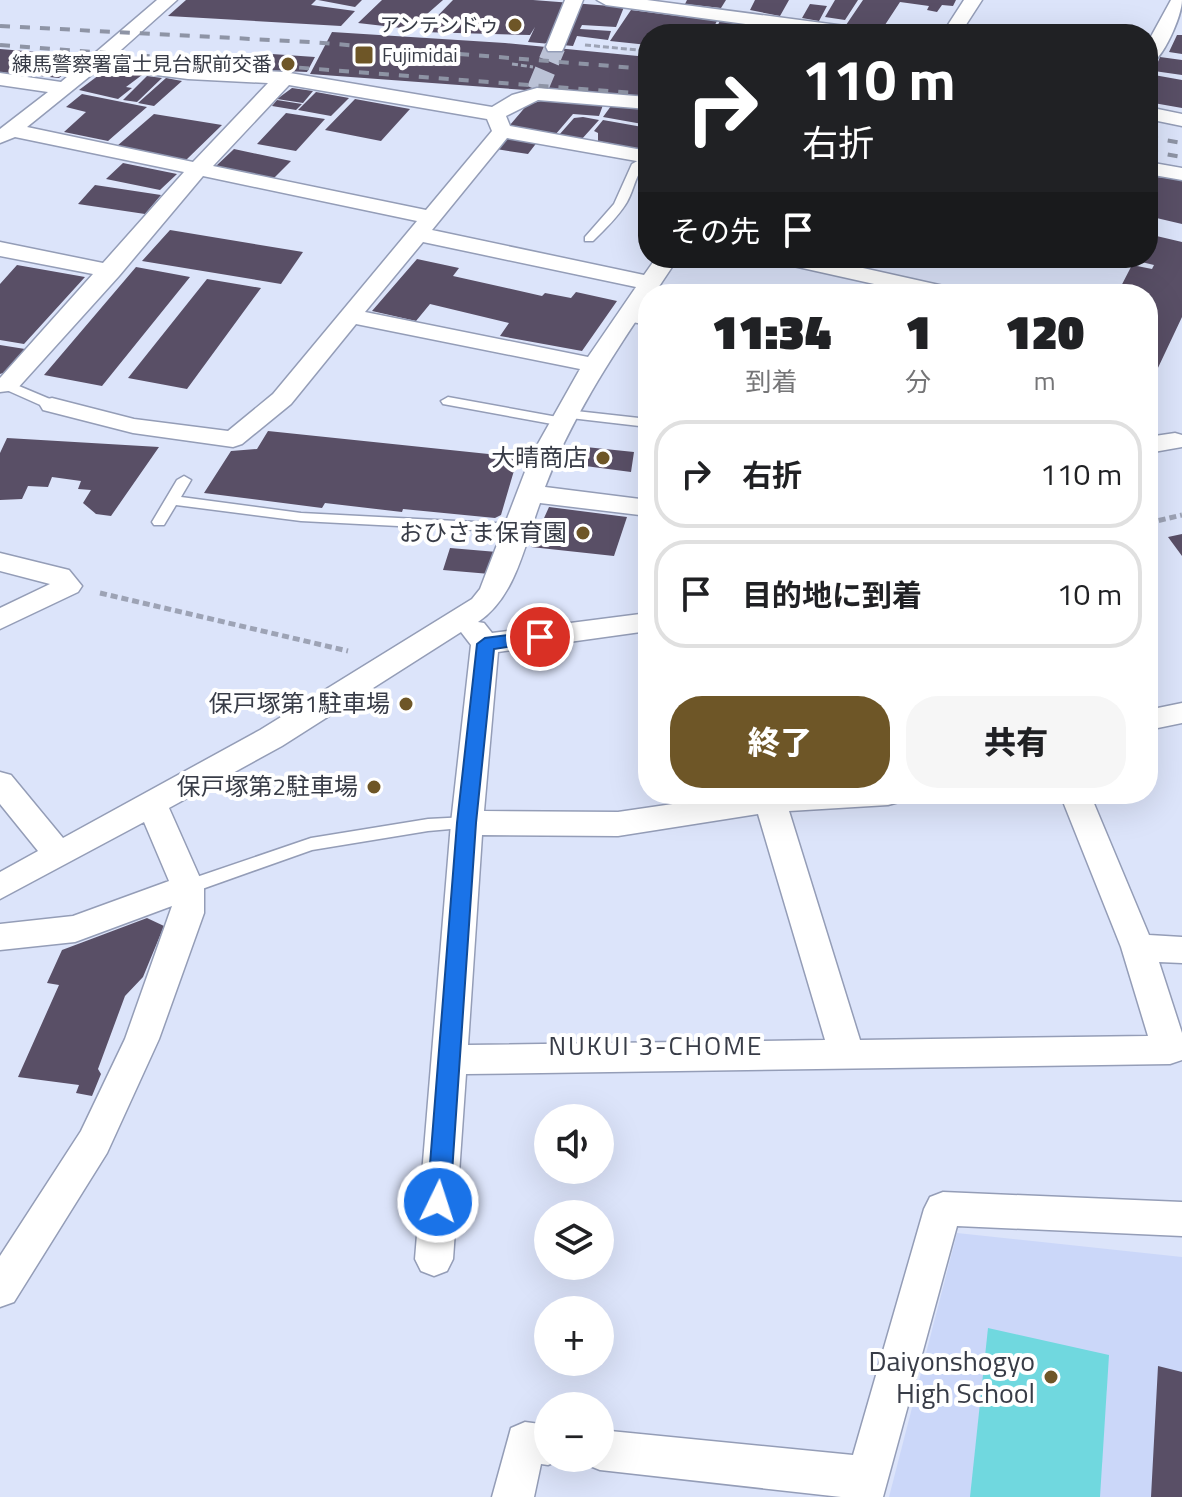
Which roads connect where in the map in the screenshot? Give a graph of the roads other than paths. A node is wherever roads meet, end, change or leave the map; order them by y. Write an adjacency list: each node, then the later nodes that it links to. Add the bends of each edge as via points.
1 (168, 0): 11 (street)
2 (574, 0): 10 (street)
3 (606, 0): 6 (street)
4 (973, 0): 8 (street)
5 (1180, 0): 9 (street)
6 (738, 8): 7 (street)
7 (762, 24)
8 (957, 24)
9 (1158, 41)
10 (555, 45)
11 (97, 62): 12 (street); 14 (street)
12 (284, 78): 18 (street); 22 (street)
13 (0, 79): 14 (street)
14 (65, 88): 19 (street)
15 (638, 102): 18 (street, via 537,94 519,99)
16 (1158, 115): 17 (street)
17 (1182, 120)
18 (499, 122): 20 (street); 25 (street)
19 (6, 134): 22 (street)
20 (638, 155)
21 (638, 165): 26 (lane, via 625,184 625,197)
22 (197, 170): 25 (street); 31 (street)
23 (1158, 170): 24 (street)
24 (1182, 174)
25 (426, 226): 33 (street); 35 (street)
26 (589, 239)
27 (0, 249): 31 (street)
28 (659, 268): 33 (street)
29 (833, 268): 32 (street)
30 (899, 268): 32 (street)
31 (111, 271): 38 (street)
32 (892, 281): 34 (street)
33 (648, 283)
34 (905, 284)
35 (350, 316): 37 (street); 40 (street, via 282,399 233,439 133,426)
36 (637, 319): 37 (street)
37 (594, 365): 41 (street)
38 (4, 385): 40 (lane)
39 (448, 401): 41 (lane)
40 (52, 405)
41 (565, 418): 42 (lane); 46 (street)
42 (638, 422)
43 (1175, 441): 44 (street)
44 (1158, 444)
45 (184, 480): 47 (lane)
46 (528, 493): 48 (street); 50 (street)
47 (172, 500): 49 (lane); 50 (lane, via 301,517)
48 (638, 507)
49 (159, 522)
50 (515, 528): 52 (street, via 493,592)
51 (0, 562): 53 (street, via 59,576 68,586)
52 (463, 618): 55 (street); 59 (street, via 271,738)
53 (0, 620)
54 (638, 623): 55 (street)
55 (485, 644): 63 (street)
56 (1182, 713): 57 (street)
57 (1158, 718)
58 (0, 783): 64 (street)
59 (151, 802): 64 (street); 66 (street)
60 (750, 804): 63 (street, via 618,824)
61 (771, 804): 70 (street)
62 (1079, 804): 68 (street)
63 (467, 823): 66 (lane, via 311,844); 71 (street)
64 (57, 853): 65 (street)
65 (0, 887)
66 (188, 887): 67 (street, via 75,929); 74 (street, via 188,913 142,1039 94,1142)
67 (0, 937)
68 (1138, 947): 69 (street); 70 (street, via 1170,1050)
69 (1182, 950)
70 (847, 1055): 71 (street)
71 (448, 1060): 73 (street)
72 (1182, 1219): 77 (street, via 943,1209)
73 (434, 1259)
74 (0, 1289)
75 (534, 1443): 78 (street, via 525,1442)
76 (614, 1452): 77 (street)
77 (865, 1487)
78 (513, 1497)

